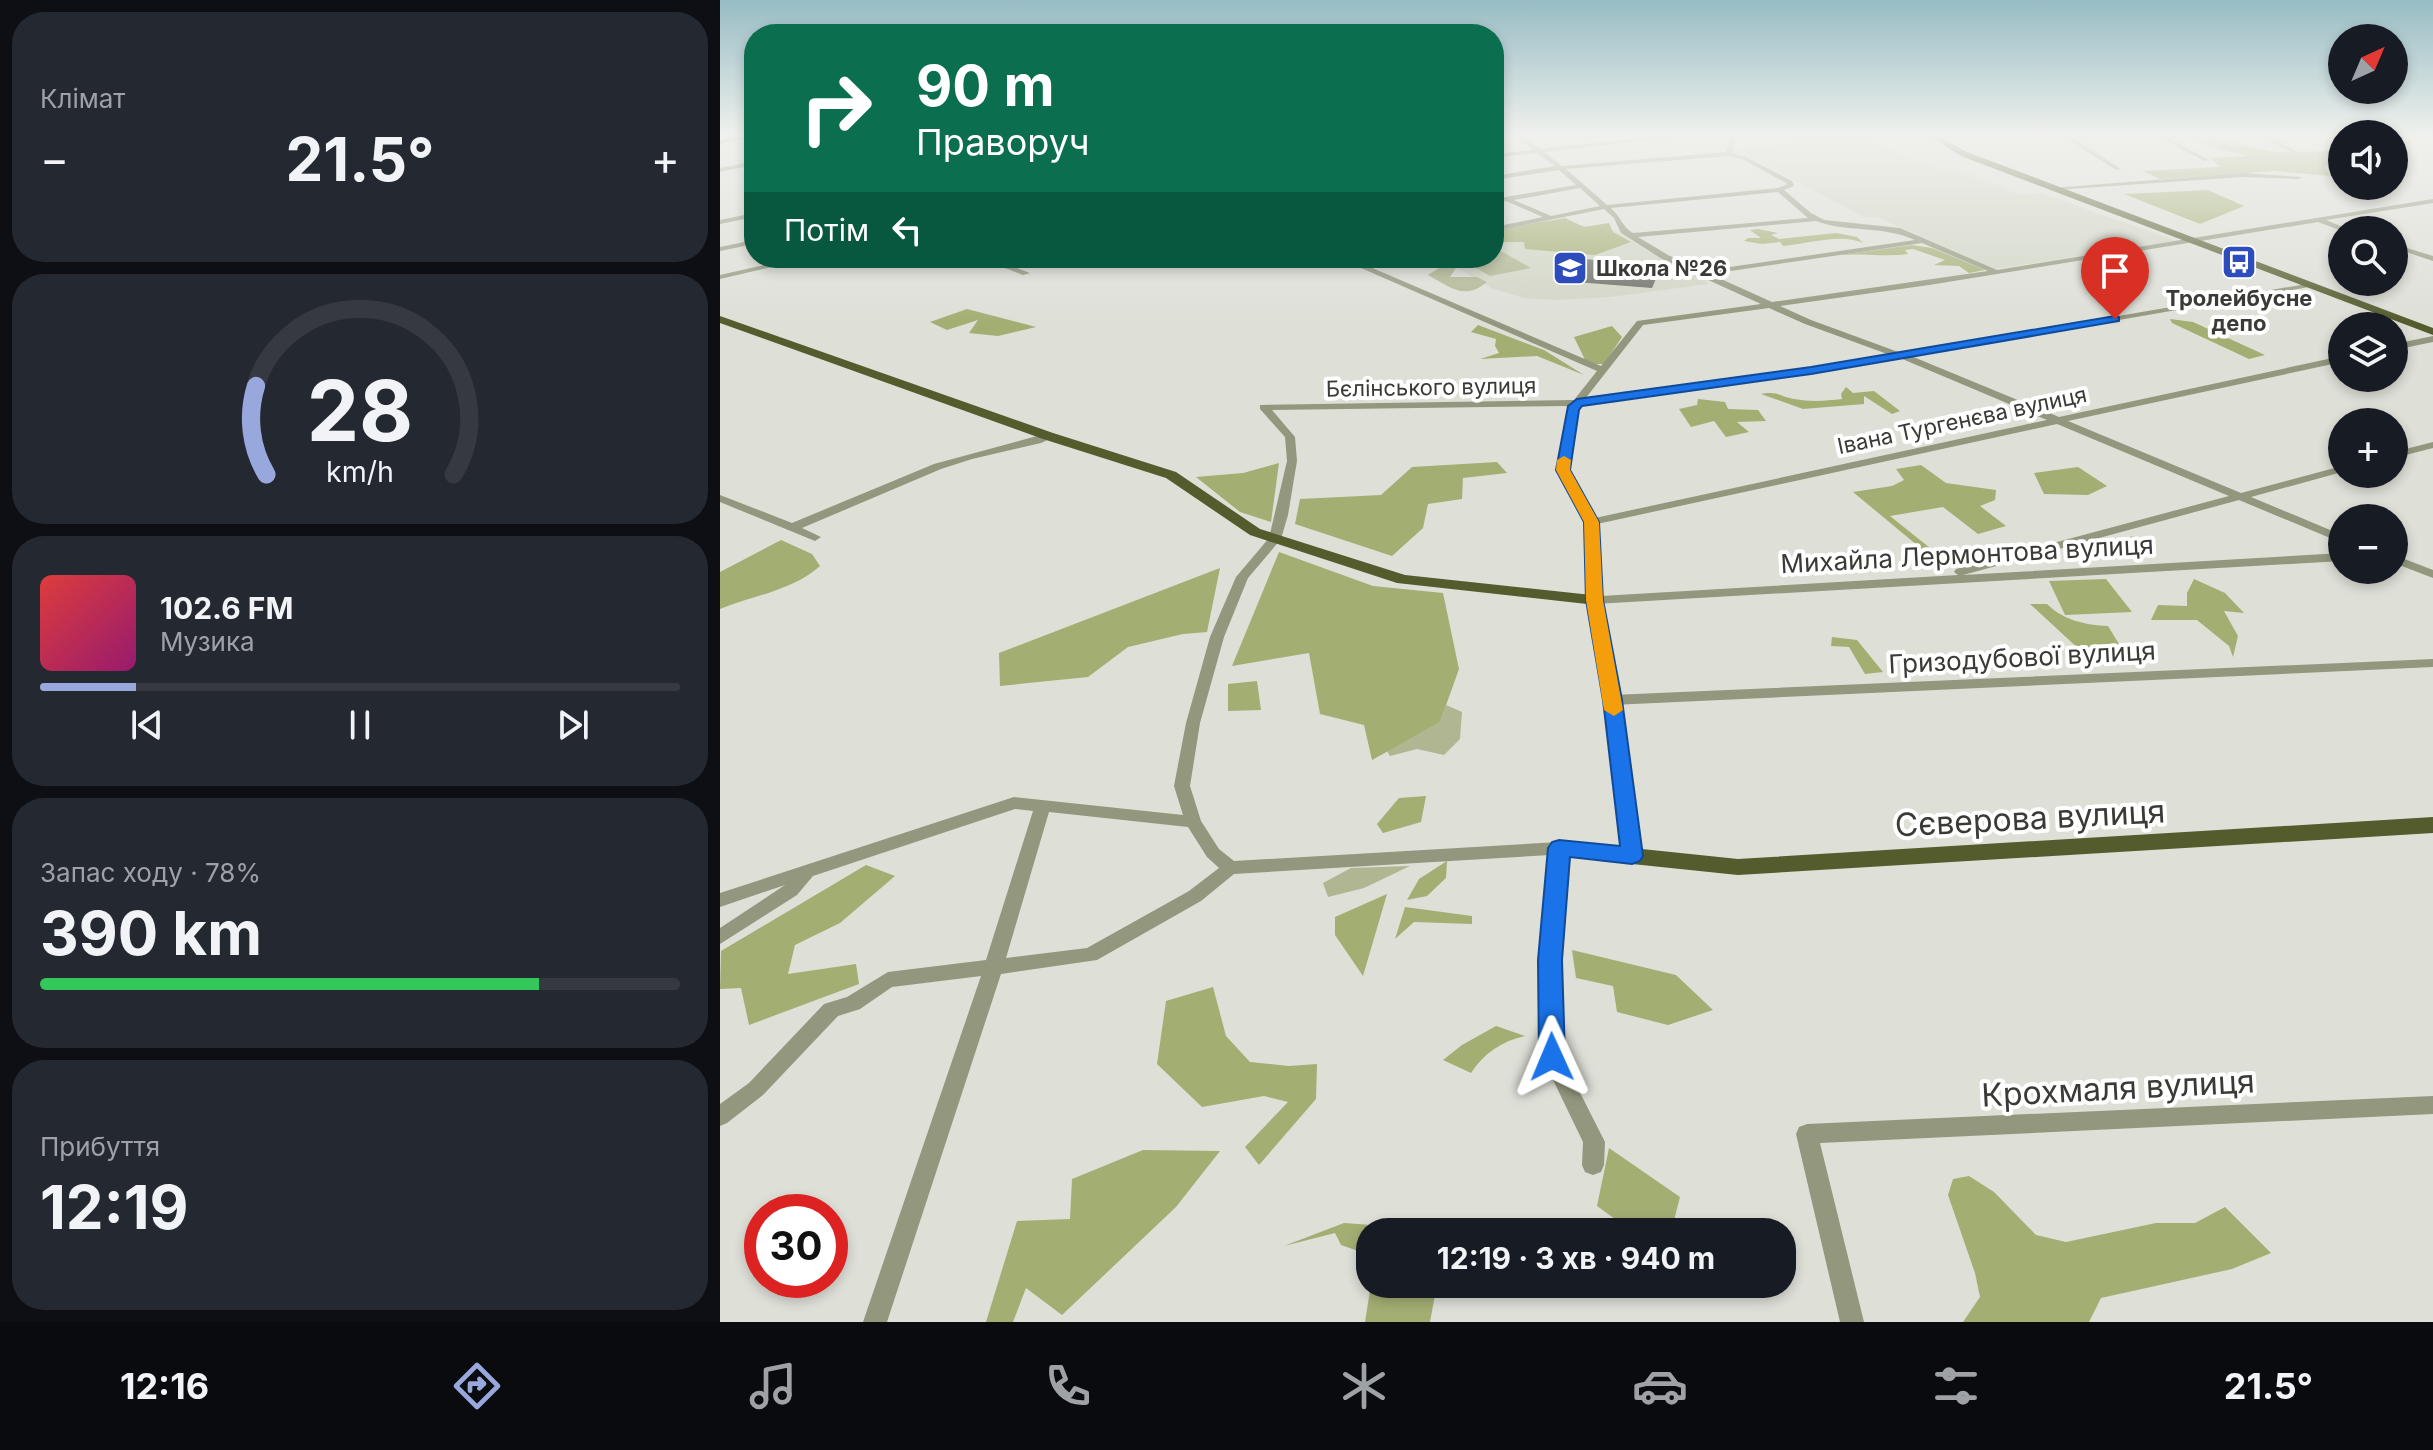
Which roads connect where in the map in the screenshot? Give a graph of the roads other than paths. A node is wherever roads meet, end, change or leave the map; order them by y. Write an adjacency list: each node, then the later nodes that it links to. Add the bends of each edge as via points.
1 (1508, 199): 9 (street)
2 (1596, 199): 7 (street)
3 (1690, 199): 7 (street)
4 (1791, 199): 10 (street)
5 (2083, 199): 17 (main road)
6 (2433, 201): 11 (street)
7 (1605, 207): 9 (street); 15 (street, via 1624,231)
8 (744, 217): 12 (street)
9 (1548, 218): 14 (street)
10 (1820, 219): 15 (street); 16 (street, via 1894,229)
11 (2317, 220): 13 (street); 17 (street)
12 (720, 222)
13 (2328, 224)
14 (1504, 227)
15 (1635, 236): 27 (street, via 1665,257)
16 (1921, 241): 25 (street); 27 (street)
17 (2195, 242): 25 (street); 29 (main road)
18 (744, 244): 19 (street)
19 (720, 249)
20 (2408, 251): 21 (street)
21 (2433, 259)
22 (761, 268): 28 (street)
23 (1011, 268): 26 (street)
24 (1368, 268): 37 (street)
25 (1999, 272): 30 (street)
26 (1026, 273)
27 (1703, 273): 30 (street)
28 (720, 277)
29 (2309, 285): 32 (main road); 35 (street, Бєлінського вулиця)
30 (1775, 304): 35 (street, via 1808,322); 37 (street, via 1640,323)
31 (720, 319): 40 (main road)
32 (2433, 332)
33 (2433, 339): 34 (street)
34 (2408, 344)
35 (1902, 356): 38 (street, Бєлінського вулиця); 39 (street)
36 (2328, 362): 39 (street, Івана Тургенєва вулиця)
37 (1603, 370): 38 (street)
38 (1577, 403): 46 (street, via 1563,470); 50 (street, Бєлінського вулиця, via 1264,407 1290,437 1292,461)
39 (2055, 421): 44 (street); 46 (street, Івана Тургенєва вулиця)
40 (1048, 436): 47 (street, via 962,458); 50 (main road, via 1171,475 1255,532)
41 (2433, 445): 42 (street)
42 (2408, 451)
43 (2328, 473): 44 (street)
44 (2237, 496): 48 (street); 54 (street)
45 (720, 498): 47 (street)
46 (1591, 522): 55 (street)
47 (793, 527): 49 (street)
48 (2328, 533)
49 (815, 537)
50 (1275, 539): 55 (main road, via 1403,580); 59 (street, via 1242,577 1217,637 1182,786)
51 (2328, 558): 54 (street, Михайла Лермонтова вулиця)
52 (2408, 564): 53 (street)
53 (2433, 574)
54 (1932, 579): 55 (street, Михайла Лермонтова вулиця)
55 (1595, 600): 57 (main road)
56 (2433, 663): 57 (street, Гризодубової вулиця)
57 (1612, 700): 62 (main road)
58 (1042, 807): 59 (street); 64 (street, via 1014,803); 67 (street)
59 (1193, 822): 63 (street)
60 (2433, 825): 62 (main road, Сєверова вулиця, via 1738,867)
61 (1559, 848): 62 (street); 63 (street); 70 (street, via 1550,960 1552,1057 1594,1142)
62 (1632, 856)
63 (1230, 868): 67 (street, via 1195,896 1090,955)
64 (808, 871): 65 (street); 66 (street, via 791,890)
65 (720, 900)
66 (720, 937)
67 (993, 969): 69 (street, via 888,980 853,1003 831,1010 756,1089); 71 (street)
68 (2433, 1105): 72 (street, Крохмаля вулиця, via 1807,1134)
69 (720, 1116)
70 (1593, 1165)
71 (875, 1322)
72 (1852, 1322)

